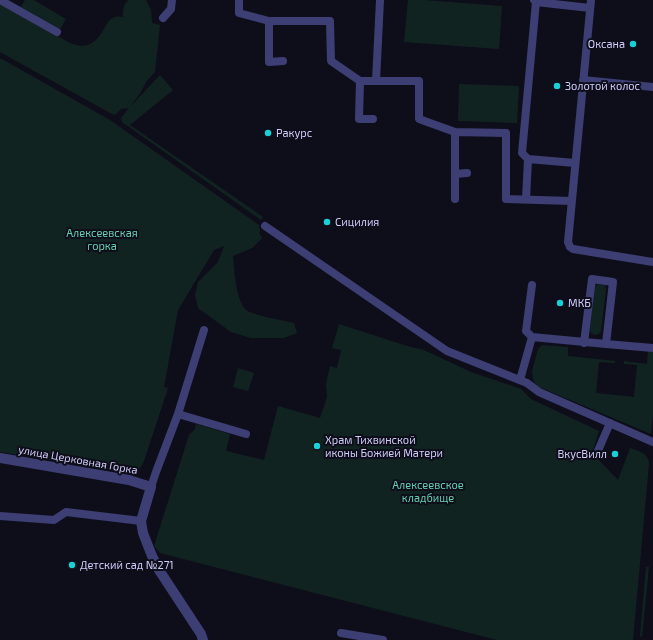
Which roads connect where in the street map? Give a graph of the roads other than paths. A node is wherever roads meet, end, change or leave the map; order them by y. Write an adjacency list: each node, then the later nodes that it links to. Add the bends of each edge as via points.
1 (0, 0): 9 (lane)
2 (172, 0): 7 (lane, via 171,9)
3 (238, 0): 8 (lane, via 239,14)
4 (380, 0): 13 (lane)
5 (535, 1): 6 (lane); 17 (lane, via 522,154)
6 (590, 4): 11 (lane)
7 (163, 18)
8 (269, 21): 10 (lane, via 269,62); 12 (lane, via 330,21 331,61)
9 (57, 32)
10 (283, 61)
11 (583, 80): 14 (lane); 18 (lane)
12 (360, 81): 13 (lane); 15 (lane, via 359,119)
13 (376, 81): 16 (lane, via 419,81 419,119)
14 (653, 87)
15 (373, 119)
16 (455, 132): 19 (lane, via 455,174); 20 (lane); 21 (lane, via 506,133 506,199)
17 (528, 159): 18 (lane); 21 (lane)
18 (575, 163): 22 (lane)
19 (467, 173)
20 (455, 199)
21 (526, 199): 22 (lane)
22 (571, 201): 24 (lane, via 568,233 570,247)
23 (265, 226): 31 (lane, via 447,350)
24 (653, 262)
25 (532, 284): 27 (lane, via 526,331)
26 (204, 330): 32 (lane)
27 (532, 337): 28 (lane); 31 (lane)
28 (584, 343): 29 (lane); 29 (lane, via 592,279 614,282)
29 (606, 344): 30 (lane)
30 (653, 348)
31 (520, 380): 33 (lane, via 539,392)
32 (178, 414): 34 (lane); 38 (lane)
33 (610, 423): 35 (lane); 36 (lane)
34 (246, 434)
35 (653, 442)
36 (597, 453)
37 (0, 458): 38 (street, улица Церковная Горка, via 129,480)
38 (151, 487): 40 (street)
39 (0, 516): 40 (lane, via 54,520 66,512)
40 (141, 521): 42 (street, via 143,533 159,570)
41 (341, 633): 43 (lane)
42 (203, 640)
43 (383, 640)

